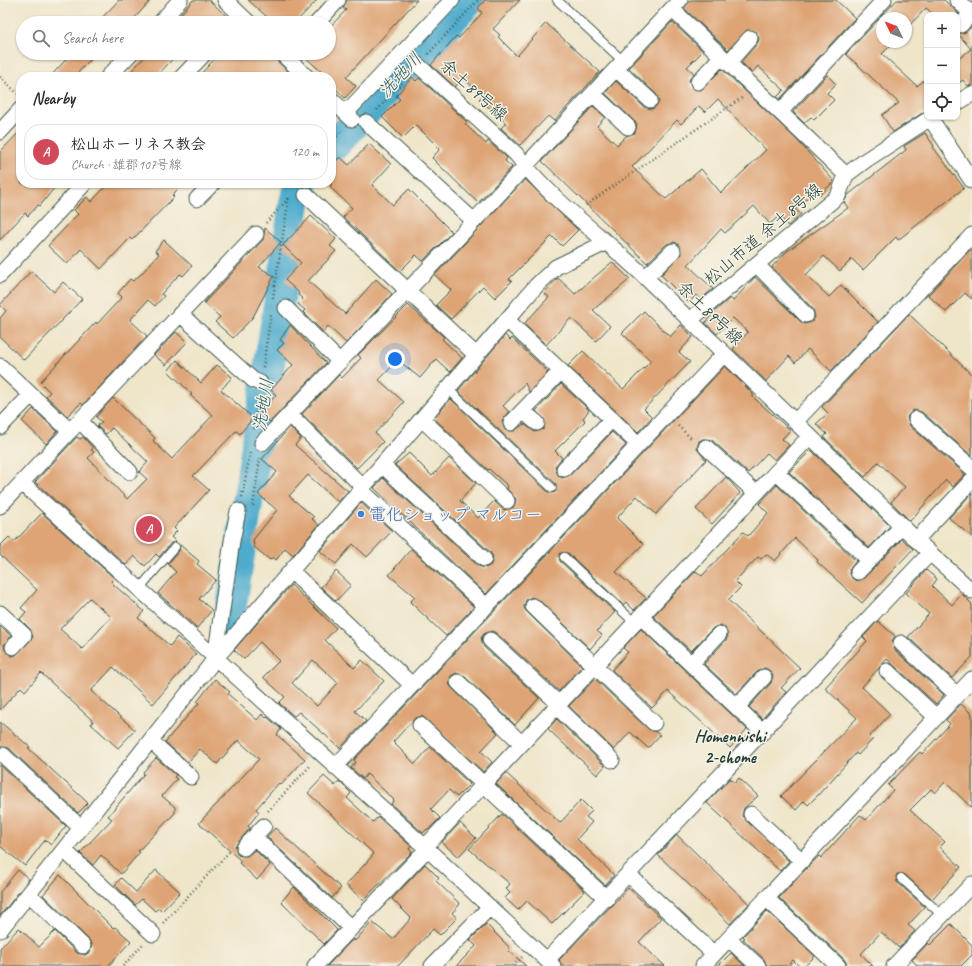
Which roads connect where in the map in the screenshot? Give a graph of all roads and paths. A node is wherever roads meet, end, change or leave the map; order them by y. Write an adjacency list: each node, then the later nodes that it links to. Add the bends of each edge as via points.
1 (180, 0): 9 (street)
2 (338, 0): 10 (street)
3 (452, 0): 33 (street)
4 (557, 0): 18 (lane)
5 (884, 0): 31 (street)
6 (957, 0): 8 (street)
7 (676, 4): 16 (street); 18 (street)
8 (972, 12): 11 (street)
9 (166, 16)
10 (323, 16)
11 (960, 25)
12 (750, 38): 16 (street)
13 (124, 60): 19 (street)
14 (198, 60): 20 (street)
15 (291, 60): 21 (street)
16 (725, 60): 23 (street); 24 (street)
17 (418, 65): 38 (street, 余土89号線, via 516,154)
18 (619, 65): 26 (street); 28 (street)
19 (113, 72)
20 (187, 72)
21 (302, 72)
22 (0, 77): 25 (path)
23 (698, 82)
24 (755, 88): 31 (street); 47 (path)
25 (16, 92)
26 (593, 94): 36 (street); 38 (street)
27 (972, 94): 29 (street)
28 (650, 100)
29 (960, 101)
30 (336, 103): 33 (street)
31 (780, 112): 39 (street)
32 (16, 114): 37 (street)
33 (355, 118): 48 (street)
34 (928, 120): 39 (street)
35 (932, 120): 40 (street)
36 (628, 127)
37 (0, 132)
38 (525, 167): 47 (street, 余土89号線); 48 (street)
39 (846, 175): 53 (street, 松山市道 余土8号線, via 838,196)
40 (972, 181)
41 (80, 188): 54 (street)
42 (208, 188): 46 (street)
43 (291, 190): 45 (path)
44 (306, 195): 56 (street)
45 (289, 198): 49 (path); 67 (path)
46 (198, 199)
47 (574, 214): 51 (street, 余土89号線)
48 (474, 221): 56 (street)
49 (256, 234): 58 (street)
50 (972, 235): 76 (street)
51 (607, 242): 55 (street, 余土89号線); 60 (street, via 556,267)
52 (673, 251): 55 (street)
53 (757, 265): 59 (street); 61 (street, 松山市道 余土8号線)
54 (0, 275)
55 (646, 277): 61 (street, 余土89号線)
56 (409, 291): 63 (street); 64 (street)
57 (286, 308): 64 (street)
58 (180, 314): 67 (street, via 253,380); 79 (street)
59 (806, 315)
60 (507, 320): 63 (street); 66 (street)
61 (690, 320): 62 (street, 余土89号線)
62 (724, 354): 72 (street); 76 (street, 余土89号線)
63 (476, 355): 68 (street)
64 (340, 362): 71 (street)
65 (0, 366): 69 (street)
66 (561, 371): 70 (street); 74 (street)
67 (260, 383): 82 (path)
68 (448, 389): 73 (street); 92 (lane)
69 (31, 395): 79 (street); 80 (street)
70 (523, 411): 77 (street); 78 (street)
71 (290, 414): 82 (street); 93 (street)
72 (666, 415): 83 (street); 84 (path, via 700,446)
73 (422, 419): 85 (street); 95 (street)
74 (612, 419): 83 (street); 86 (street)
75 (916, 419): 87 (street)
76 (795, 422): 81 (street, 余土89号線)
77 (512, 423)
78 (536, 423)
79 (75, 426): 88 (street); 91 (street)
80 (0, 427)
81 (810, 436): 89 (street); 98 (street, 余土89号線)
82 (255, 443): 97 (path)
83 (638, 444): 109 (street)
84 (706, 447): 94 (street)
85 (382, 465): 93 (street); 103 (street)
86 (573, 466)
87 (972, 468)
88 (130, 472)
89 (776, 472): 94 (street); 104 (street)
90 (972, 480): 99 (street)
91 (22, 483): 96 (street); 107 (street)
92 (552, 488)
93 (362, 489): 105 (street); 109 (street)
94 (756, 493): 112 (street)
95 (507, 500)
96 (0, 506)
97 (238, 511): 117 (street)
98 (902, 526): 99 (street, 余土89号線); 104 (street)
99 (916, 540): 101 (street, 余土89号線)
100 (175, 547): 107 (lane)
101 (930, 553): 108 (street, 余土89号線); 131 (street)
102 (564, 557): 112 (lane)
103 (483, 560)
104 (869, 560): 106 (street)
105 (291, 571): 117 (street); 124 (street)
106 (858, 572)
107 (139, 590): 117 (street)
108 (972, 591)
109 (486, 606): 124 (street)
110 (533, 606): 118 (street)
111 (0, 613): 116 (street, via 24,635)
112 (637, 619): 118 (street); 119 (street)
113 (719, 634): 119 (street)
114 (490, 640): 126 (street)
115 (901, 643): 125 (street)
116 (12, 647)
117 (215, 659): 132 (street); 134 (street)
118 (595, 664): 126 (street); 129 (street)
119 (691, 664): 127 (street)
120 (887, 671): 128 (street)
121 (764, 677): 127 (street)
122 (972, 679): 125 (street)
123 (458, 682): 133 (street)
124 (412, 685): 137 (street)
125 (957, 695): 128 (street)
126 (557, 704): 133 (street); 136 (street)
127 (737, 707): 131 (street)
128 (936, 717): 145 (street)
129 (654, 723)
130 (420, 725): 139 (street)
131 (763, 732): 146 (street)
132 (151, 741): 138 (street); 141 (street)
133 (521, 743): 139 (street)
134 (321, 754): 137 (street); 142 (path)
135 (3, 755): 141 (street)
136 (612, 760)
137 (335, 767): 143 (street)
138 (191, 777)
139 (483, 783): 143 (street); 151 (street)
140 (751, 814): 145 (street)
141 (81, 828): 144 (street)
142 (253, 834): 154 (street); 156 (path)
143 (426, 848): 152 (street); 154 (street)
144 (64, 850): 149 (street); 156 (street)
145 (801, 860): 150 (street)
146 (629, 875): 151 (street); 159 (street)
147 (901, 878): 153 (lane)
148 (972, 884): 153 (street)
149 (29, 894): 155 (street); 158 (street)
150 (766, 898): 157 (street); 166 (street)
151 (607, 899): 160 (street)
152 (490, 907): 160 (street); 163 (street)
153 (942, 915): 167 (street)
154 (351, 928): 162 (street)
155 (0, 930)
156 (153, 934): 161 (path)
157 (729, 938): 159 (street); 165 (street)
158 (83, 946)
159 (714, 954): 164 (street)
160 (550, 963)
161 (123, 966)
162 (315, 966)
163 (432, 966)
164 (703, 966)
165 (758, 966)
166 (838, 966)
167 (894, 966)

